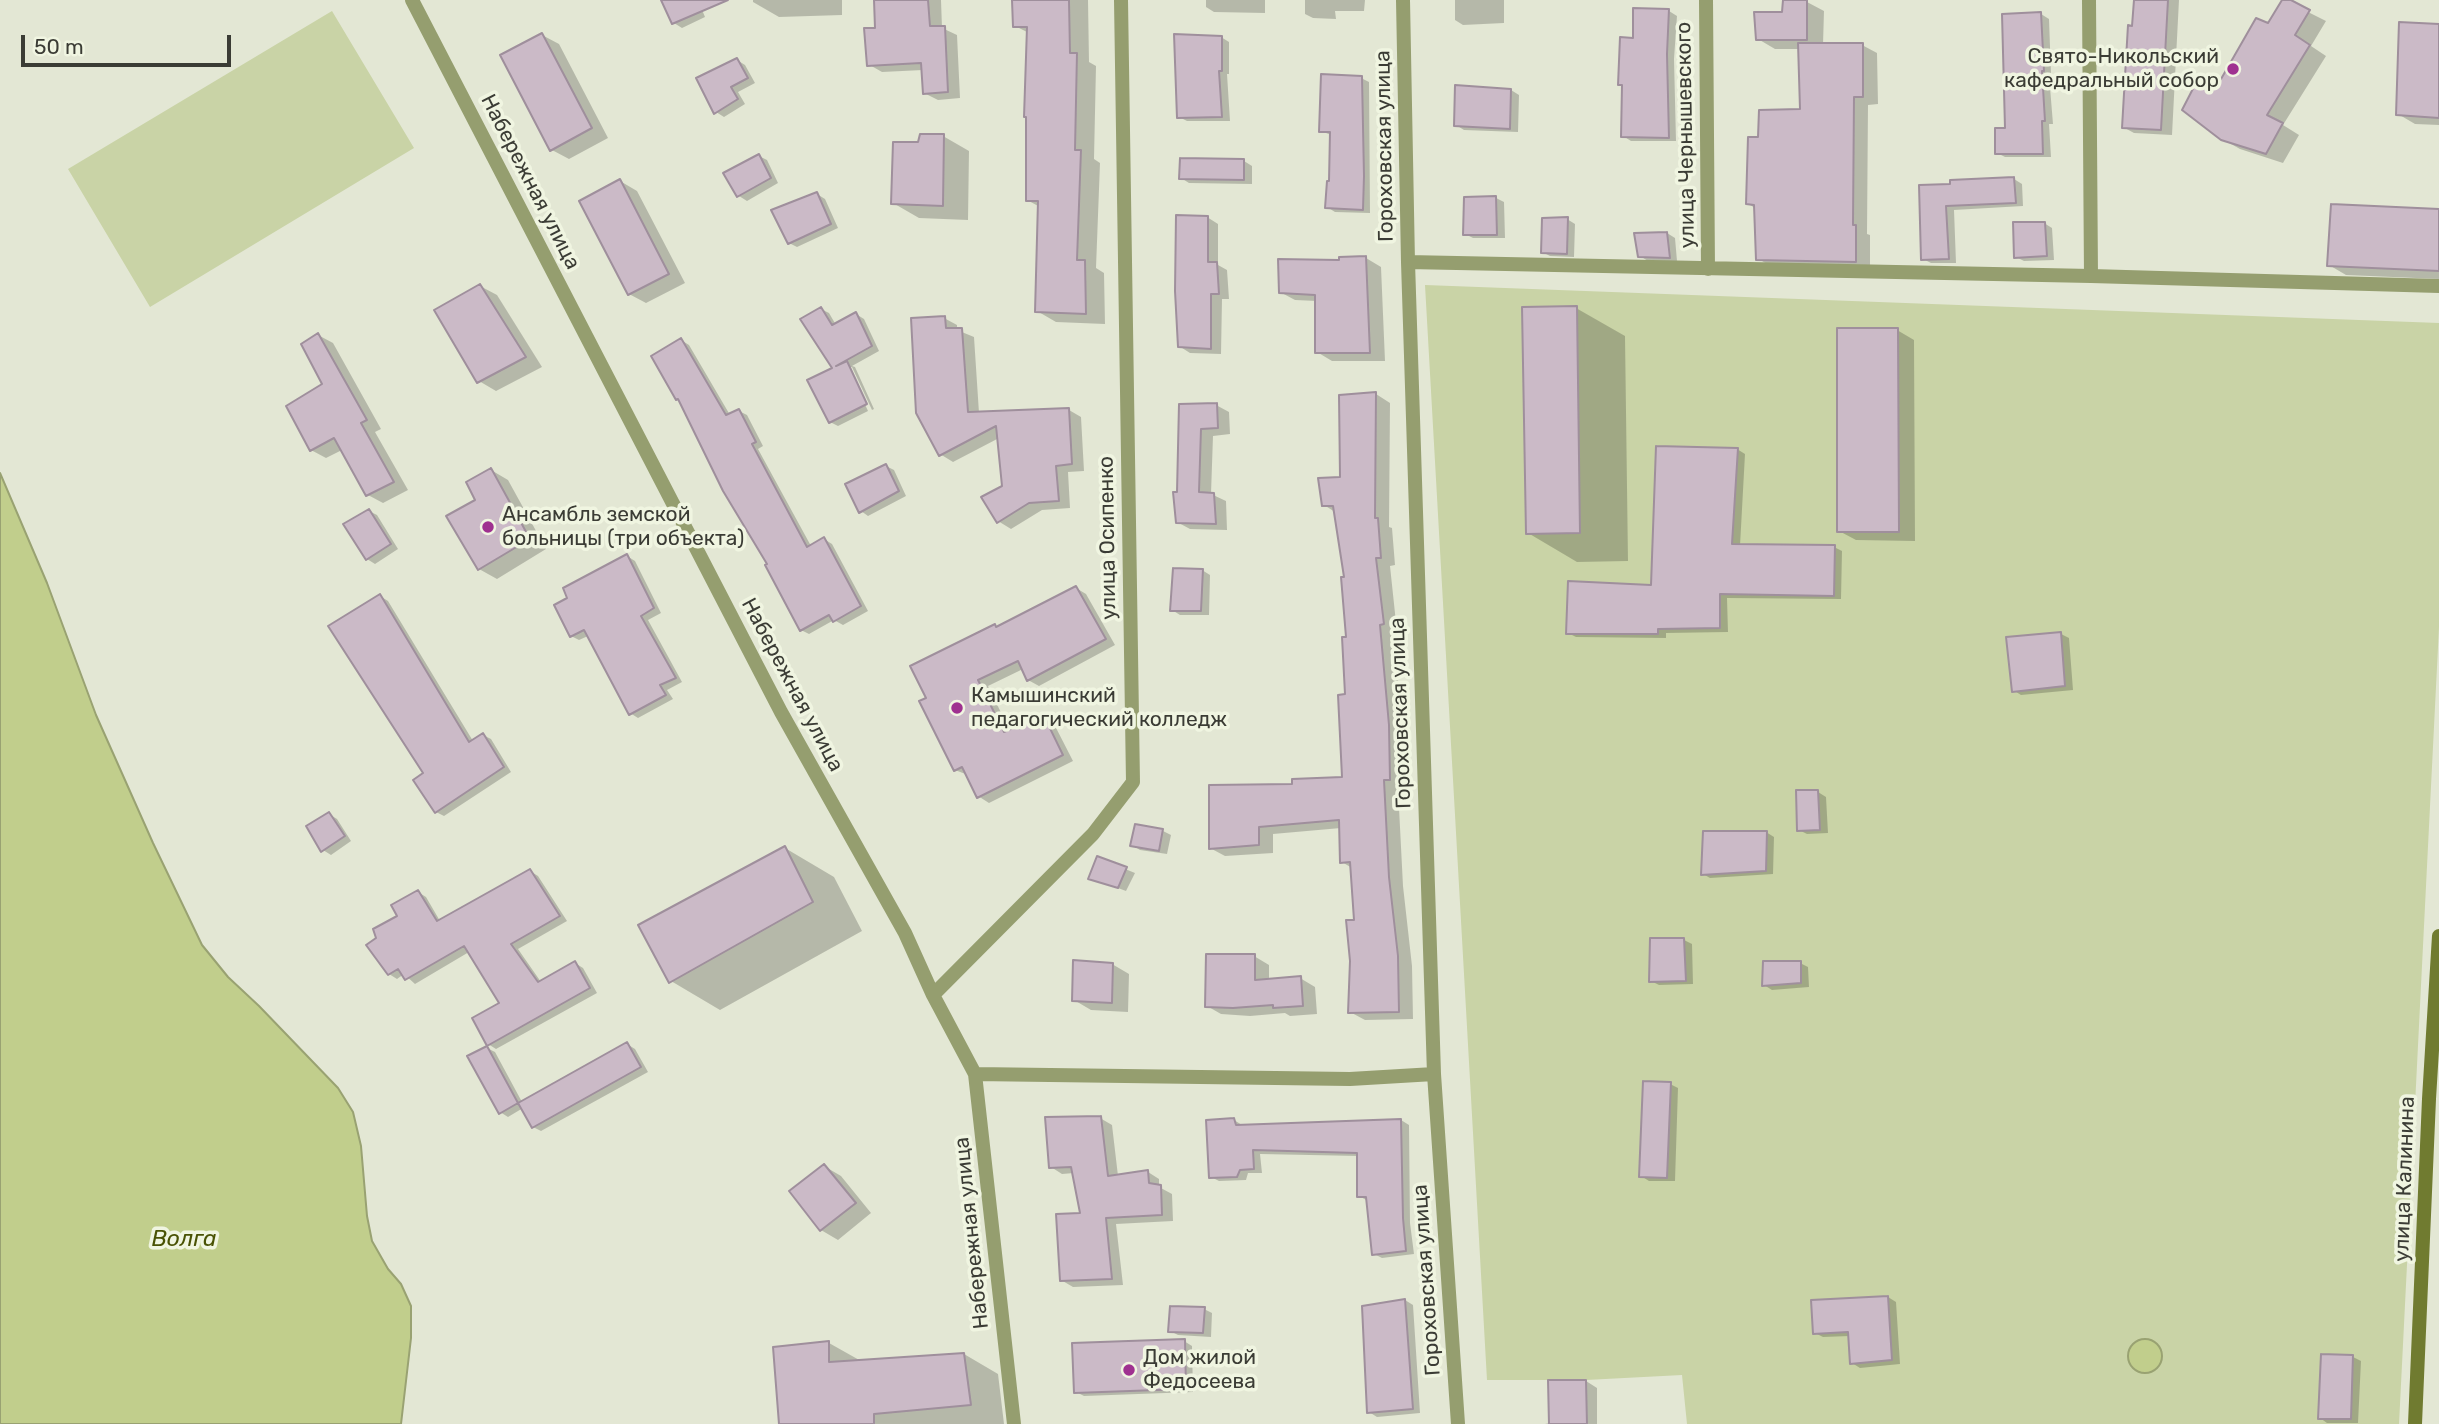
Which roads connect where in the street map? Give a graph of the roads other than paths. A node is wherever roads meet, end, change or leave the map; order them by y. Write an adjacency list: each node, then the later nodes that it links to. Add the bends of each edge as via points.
1 (412, 0): 11 (street, Набережная улица, via 775,699 905,933)
2 (1121, 0): 11 (street, улица Осипенко, via 1133,782 1093,834)
3 (1404, 0): 6 (street, Гороховская улица)
4 (1706, 0): 7 (street, улица Чернышевского)
5 (2089, 0): 8 (street)
6 (1408, 262): 7 (street); 13 (street, Гороховская улица)
7 (1709, 269): 8 (street)
8 (2091, 276): 9 (street)
9 (2439, 286)
10 (2439, 936): 14 (street, улица Калинина)
11 (933, 995): 12 (street, Набережная улица)
12 (975, 1074): 13 (street, via 1350,1079); 15 (street, Набережная улица)
13 (1434, 1074): 16 (street, Гороховская улица)
14 (2434, 1099): 17 (street, улица Калинина)
15 (1014, 1424)
16 (1458, 1424)
17 (2415, 1424)

